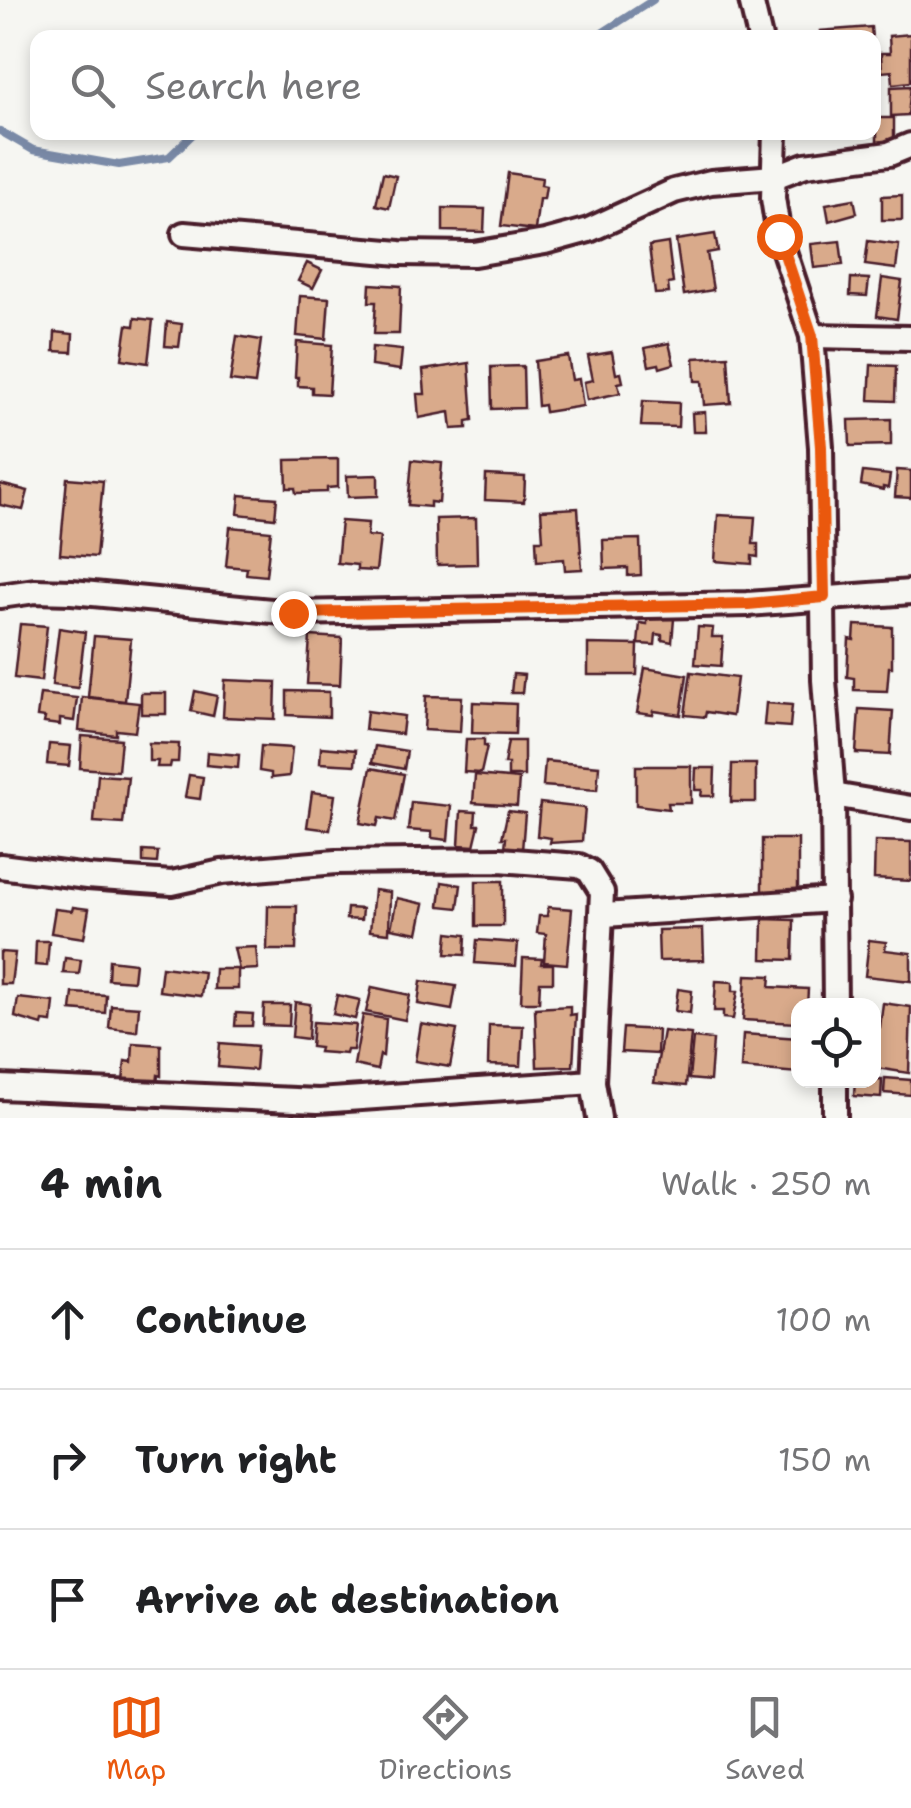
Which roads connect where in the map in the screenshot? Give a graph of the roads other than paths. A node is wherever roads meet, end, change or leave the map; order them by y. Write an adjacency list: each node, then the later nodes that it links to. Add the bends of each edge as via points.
1 (751, 0): 2 (street)
2 (758, 30)
3 (774, 140): 5 (street)
4 (911, 145): 5 (street)
5 (774, 177): 6 (street, via 674,190 589,230 474,254); 7 (street, via 779,236)
6 (184, 234)
7 (812, 336): 8 (street); 11 (street)
8 (911, 338)
9 (911, 592): 11 (street)
10 (0, 596): 11 (street, via 72,592 293,613)
11 (824, 597): 12 (street)
12 (833, 795): 13 (street); 15 (street)
13 (911, 808)
14 (0, 866): 16 (street, via 172,882 336,862 579,866 598,880)
15 (834, 900): 16 (street); 17 (street)
16 (604, 915): 18 (street)
17 (834, 998)
18 (593, 1082): 19 (street, via 318,1101); 21 (street)
19 (0, 1087)
20 (834, 1088): 22 (street)
21 (599, 1118)
22 (835, 1118)

